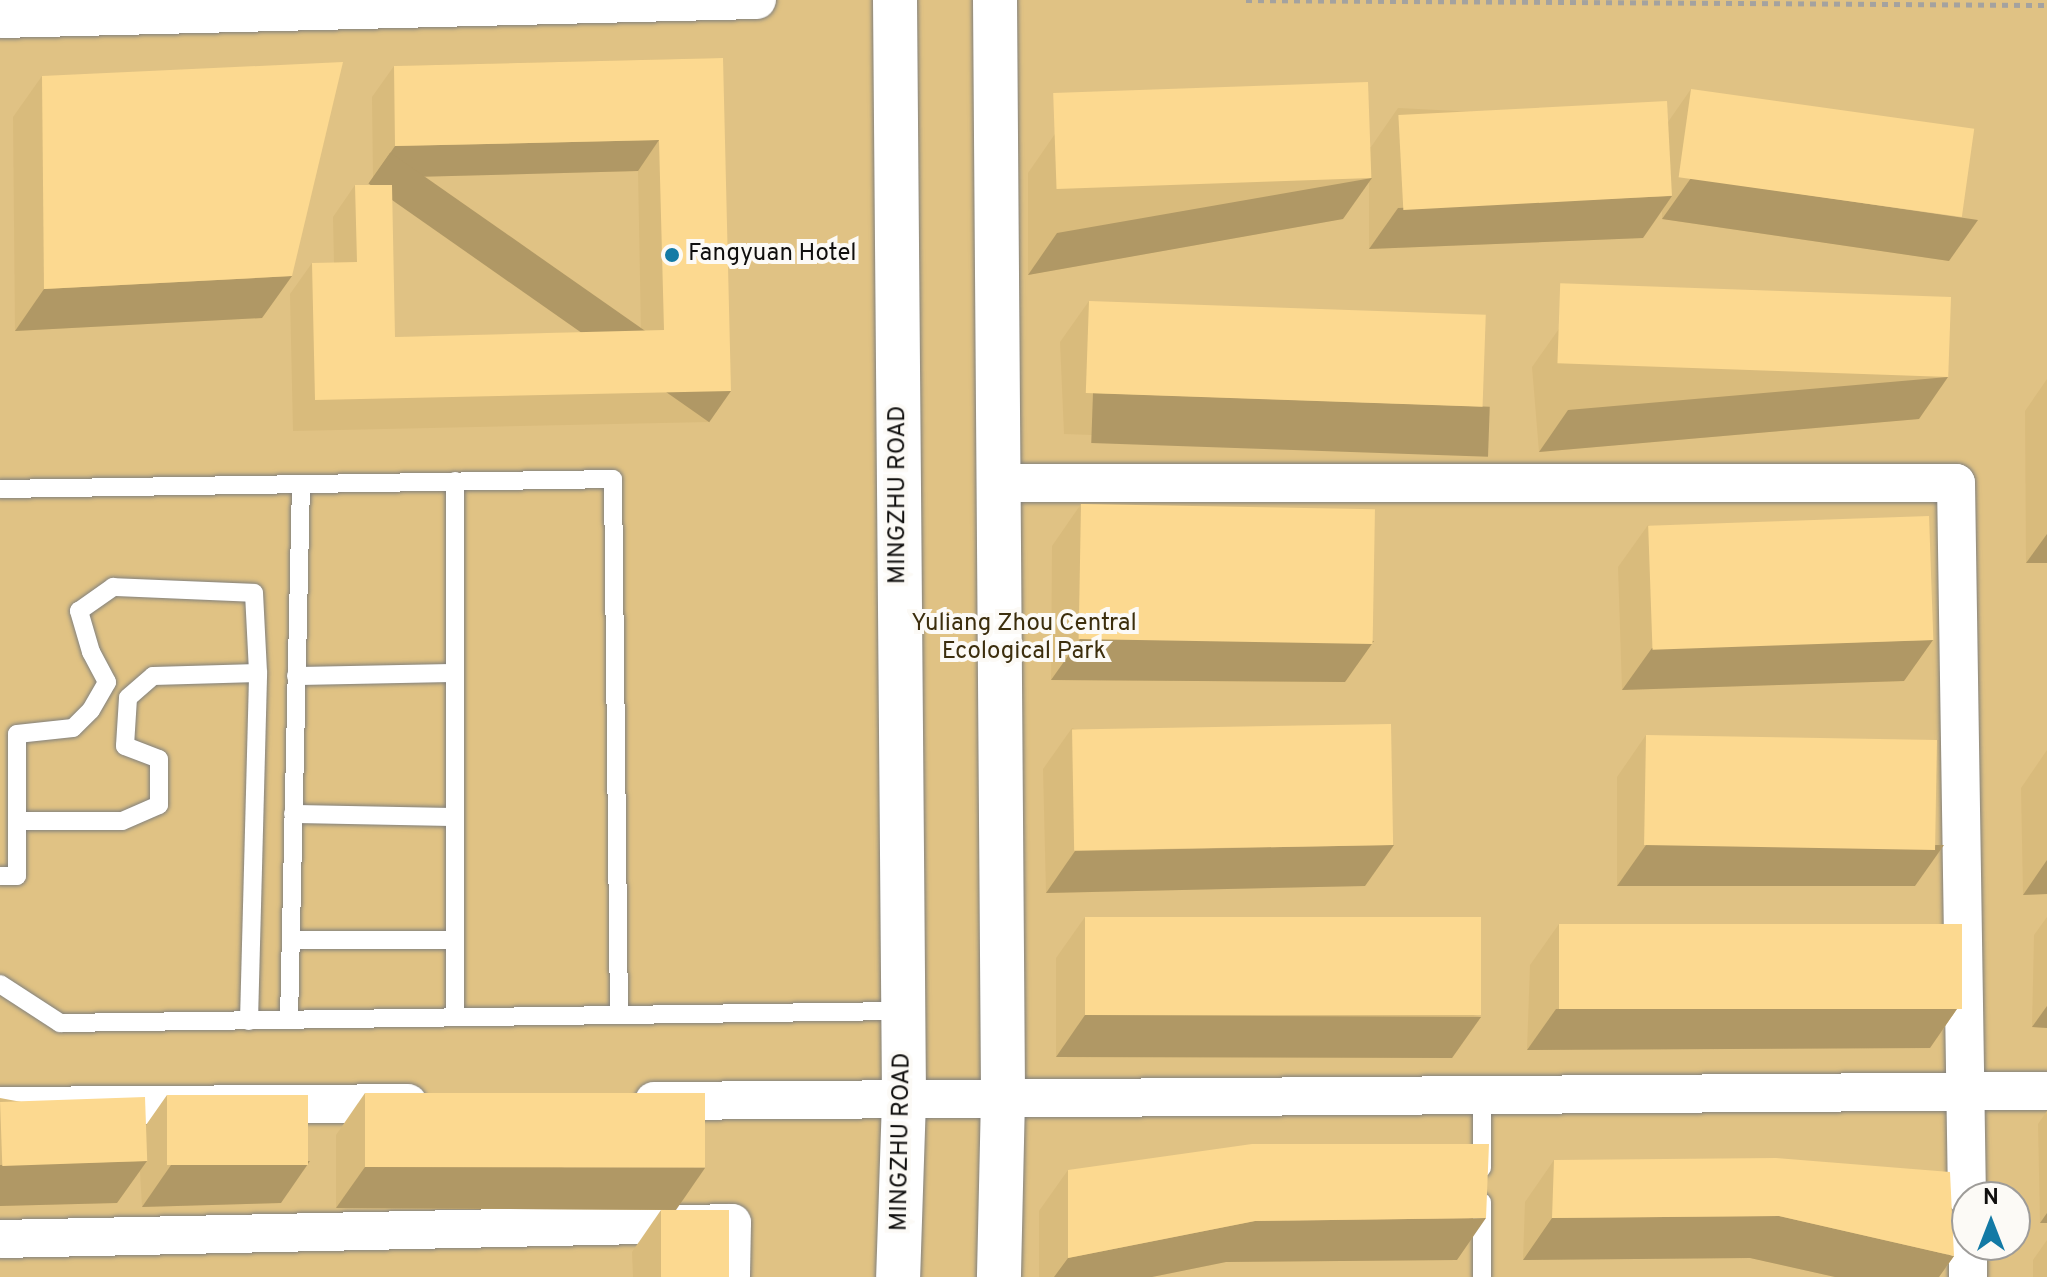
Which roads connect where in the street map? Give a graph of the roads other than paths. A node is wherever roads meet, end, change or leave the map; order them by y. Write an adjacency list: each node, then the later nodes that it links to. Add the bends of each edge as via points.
1 (757, 0): 4 (street)
2 (895, 0): 19 (street, MINGZHU ROAD)
3 (995, 0): 6 (street)
4 (0, 19)
5 (455, 481): 7 (lane); 10 (lane); 20 (lane, via 613,479)
6 (999, 483): 24 (street, via 1956,483); 27 (street)
7 (301, 484): 8 (lane); 11 (lane)
8 (0, 489)
9 (258, 673): 14 (lane, via 153,676 128,698 125,746 159,759 159,805 122,821); 14 (lane, via 254,593 113,587 79,611 107,682 91,710 73,728 17,734); 23 (lane)
10 (455, 673): 11 (lane); 13 (lane)
11 (296, 676): 12 (lane)
12 (293, 814): 13 (lane); 16 (lane)
13 (455, 817): 17 (lane)
14 (17, 821): 15 (lane, via 17,876)
15 (0, 876)
16 (291, 940): 17 (lane); 22 (lane)
17 (455, 940): 21 (lane)
18 (0, 984): 23 (lane, via 60,1023)
19 (903, 1011): 20 (lane); 28 (street, MINGZHU ROAD)
20 (619, 1015): 21 (lane)
21 (455, 1017): 22 (lane)
22 (289, 1020): 23 (lane)
23 (249, 1021)
24 (1965, 1091): 25 (street); 26 (street); 32 (street)
25 (2047, 1091)
26 (1482, 1095): 27 (street); 37 (lane)
27 (1003, 1098): 28 (street); 36 (street)
28 (904, 1100): 29 (street); 35 (street, MINGZHU ROAD)
29 (623, 1102)
30 (448, 1103): 31 (street)
31 (0, 1106)
32 (1967, 1181)
33 (0, 1239): 34 (street, via 732,1223)
34 (731, 1277)
35 (898, 1277)
36 (999, 1277)
37 (1482, 1277)

